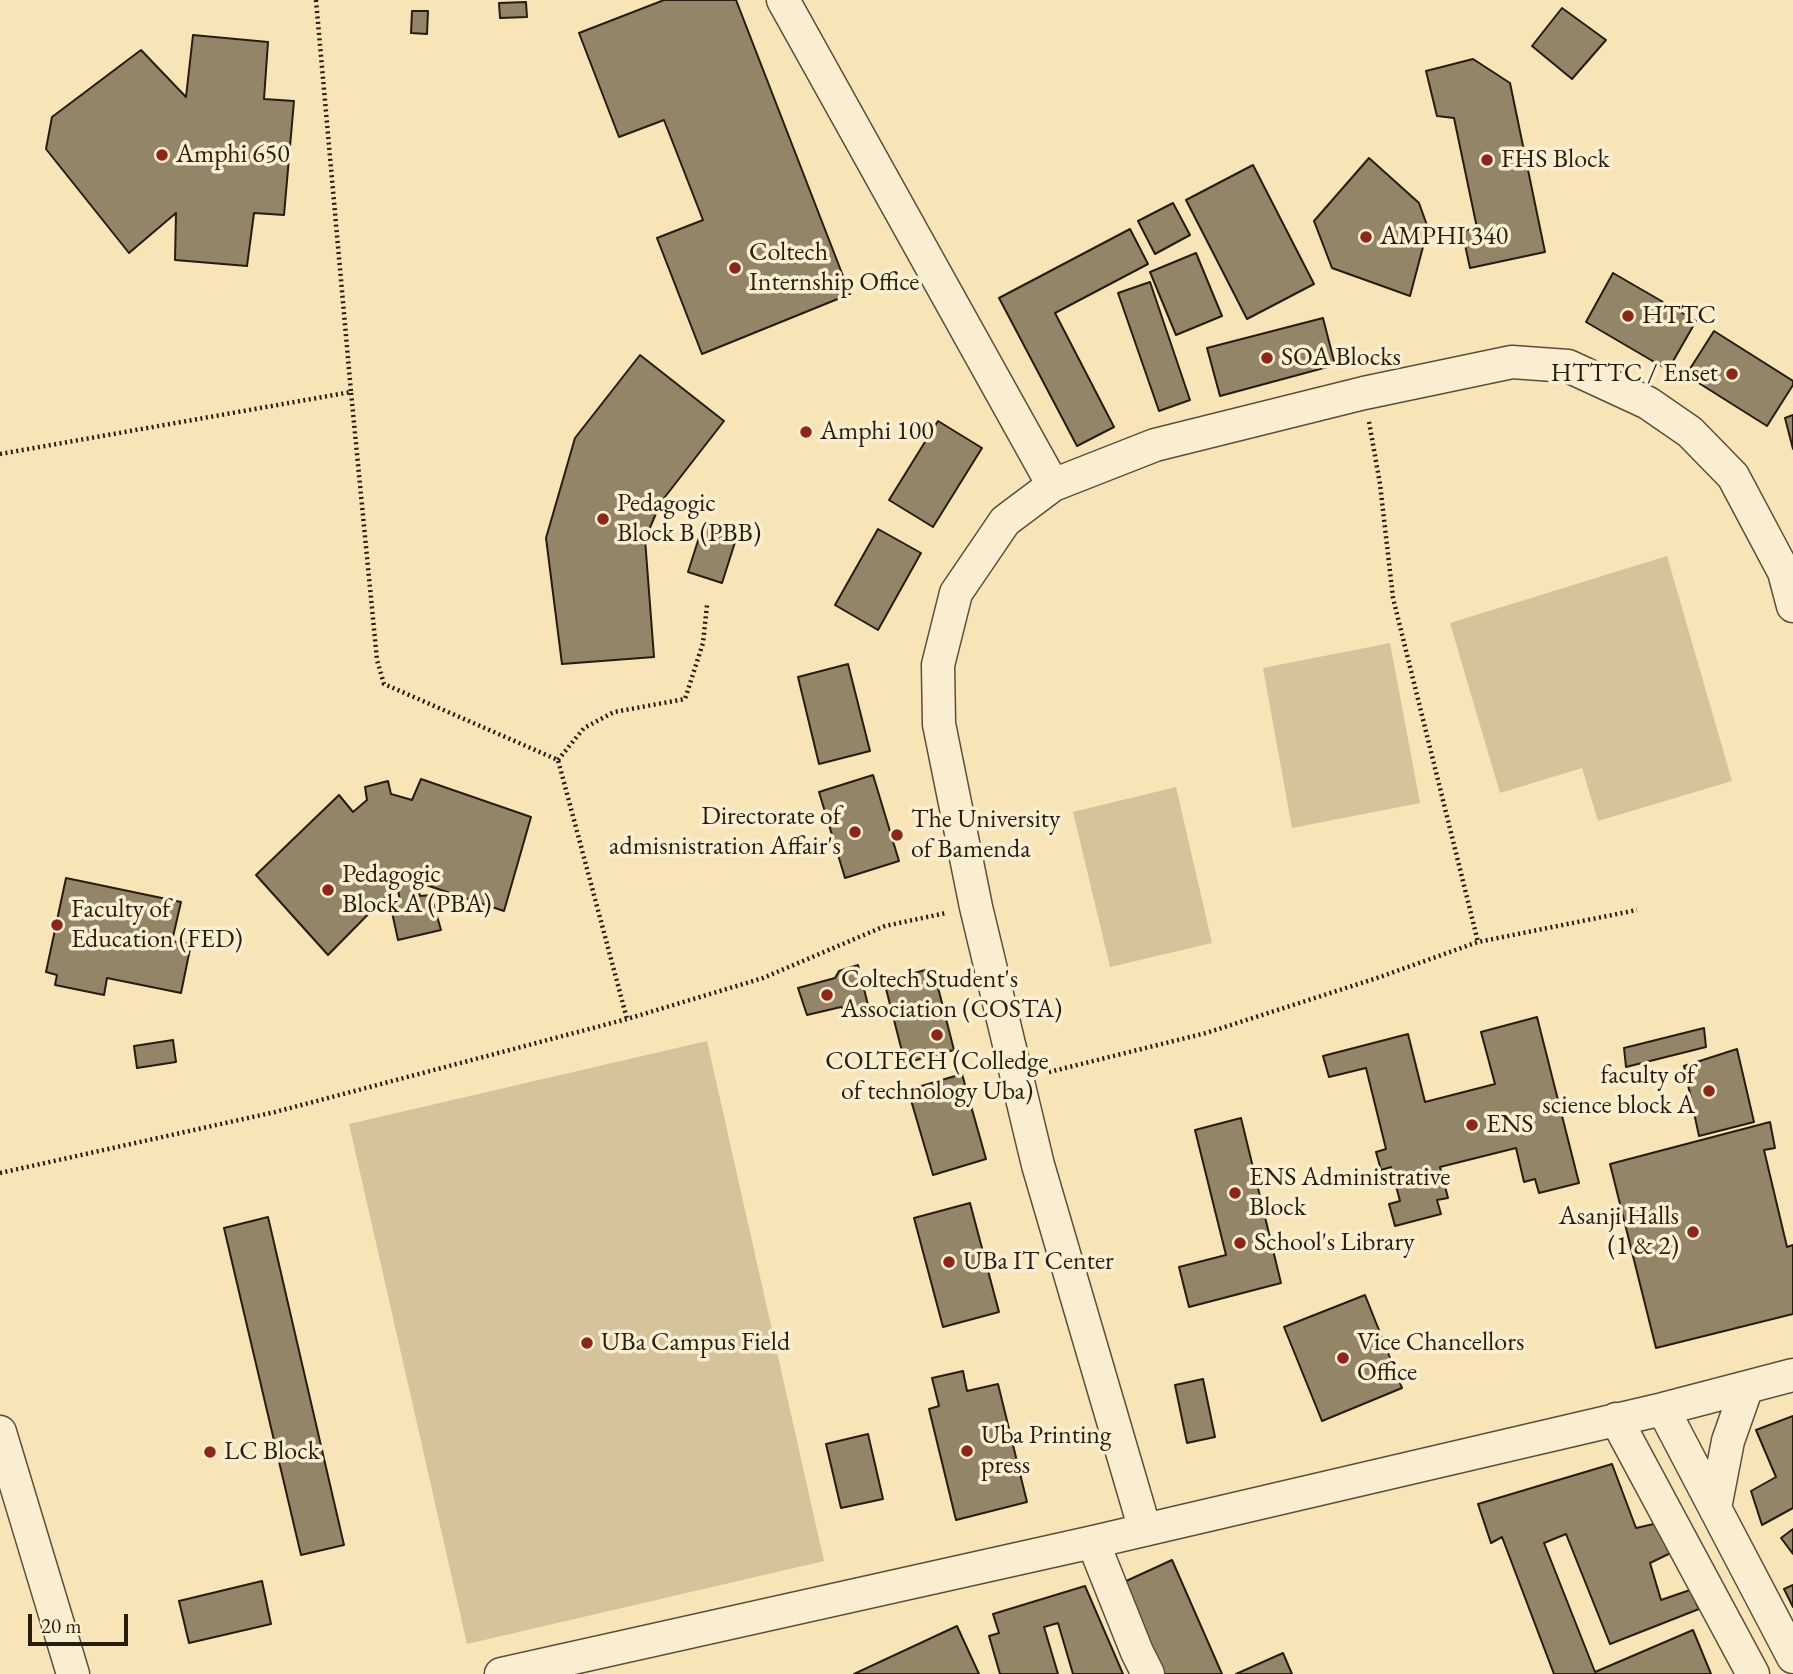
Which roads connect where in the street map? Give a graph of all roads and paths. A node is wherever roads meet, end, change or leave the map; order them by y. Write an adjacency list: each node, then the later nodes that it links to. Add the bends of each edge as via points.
1 (316, 0): 3 (path)
2 (783, 0): 6 (street)
3 (351, 392): 5 (path); 9 (path, via 377,660 384,684)
4 (1364, 393): 6 (street, via 1154,444); 8 (street, via 1512,362 1567,366 1648,403 1690,432 1733,476 1784,572); 12 (path, via 1393,598)
5 (0, 454)
6 (1053, 485): 10 (street, via 1005,521 956,593 938,665 939,724)
7 (707, 605): 9 (path, via 703,643 685,699 614,712 584,728)
8 (1793, 606)
9 (558, 760): 13 (path)
10 (976, 907): 13 (path, via 884,926 763,978); 14 (street)
11 (1637, 910): 12 (path)
12 (1478, 942): 14 (path, via 1206,1032)
13 (627, 1019): 15 (path, via 275,1112)
14 (1018, 1080): 22 (street, via 1038,1166)
15 (0, 1173)
16 (1793, 1375): 17 (street)
17 (1747, 1387): 18 (street); 21 (street, via 1728,1441)
18 (1663, 1409): 19 (street); 21 (street)
19 (1616, 1419): 22 (street); 28 (street)
20 (0, 1432): 25 (street)
21 (1715, 1508): 24 (street)
22 (1145, 1530): 23 (street)
23 (1093, 1542): 26 (street); 27 (street)
24 (1793, 1657)
25 (73, 1674)
26 (500, 1674)
27 (1148, 1674)
28 (1754, 1674)

